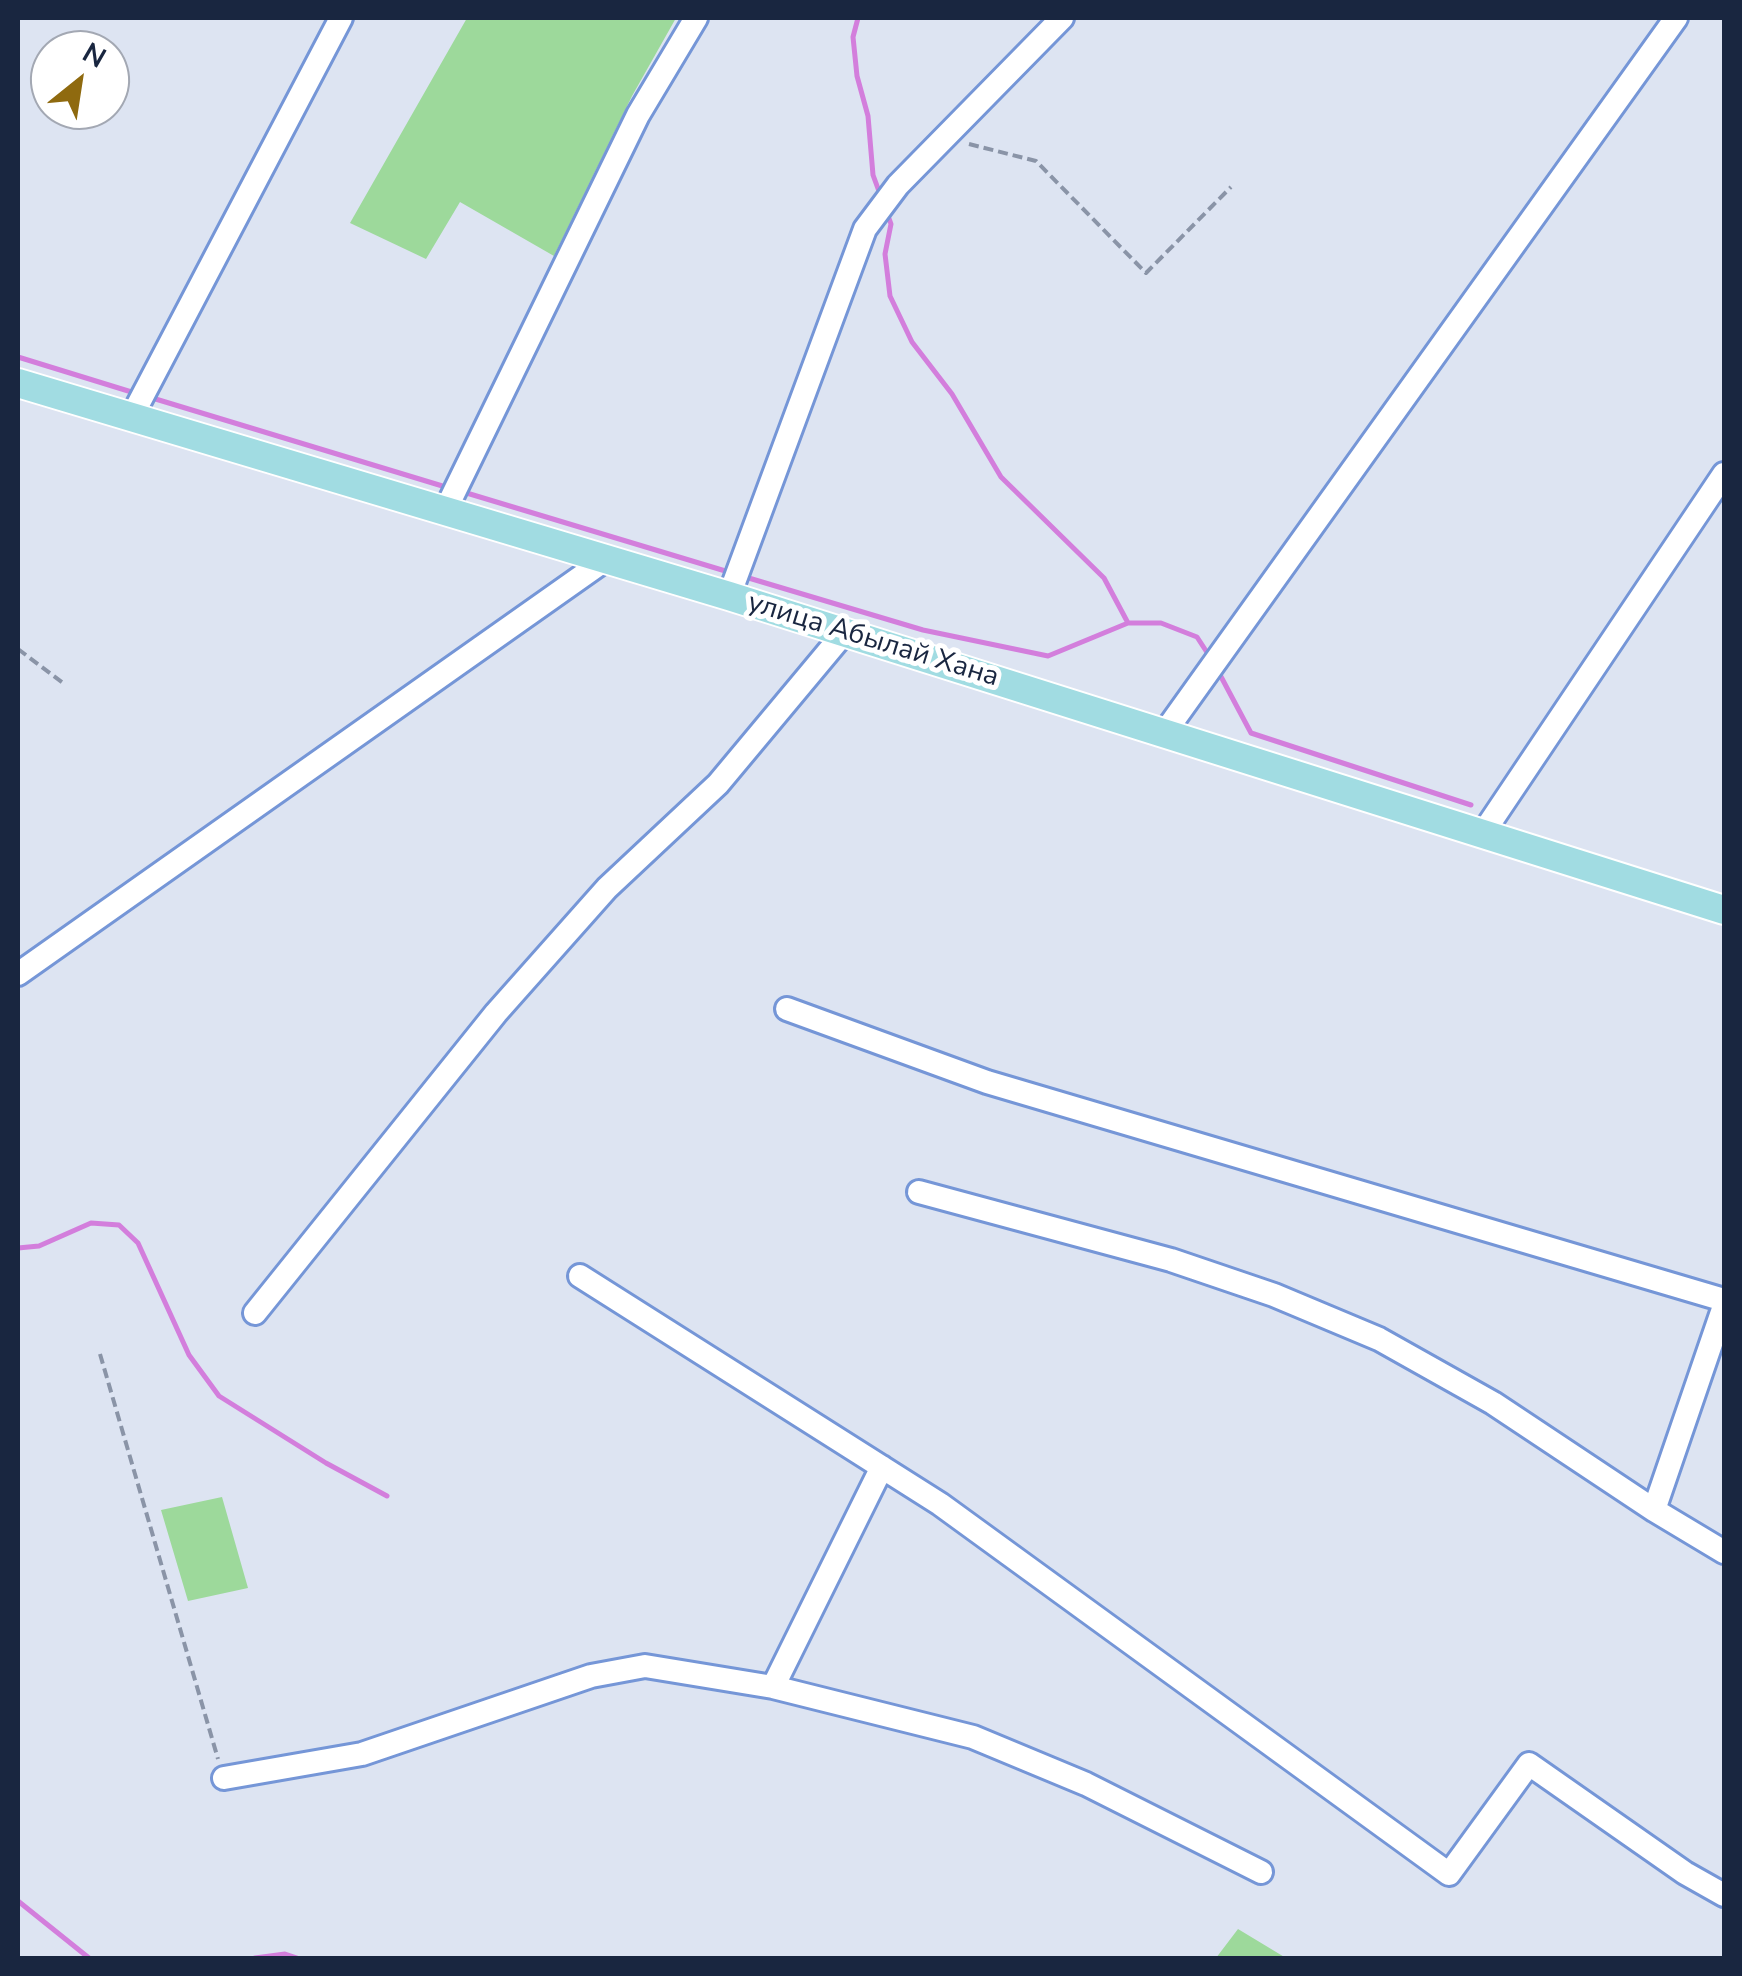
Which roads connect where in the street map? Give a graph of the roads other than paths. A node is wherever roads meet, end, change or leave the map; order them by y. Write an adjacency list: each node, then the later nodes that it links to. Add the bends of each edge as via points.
1 (342, 18): 6 (street)
2 (696, 18): 8 (street, via 638,115)
3 (1062, 18): 10 (street, via 898,185 865,229)
4 (1676, 18): 12 (street)
5 (18, 383): 6 (main road, улица Абылай Хана)
6 (130, 418): 8 (main road, улица Абылай Хана)
7 (1724, 474): 13 (street)
8 (445, 511): 9 (main road, улица Абылай Хана)
9 (605, 560): 10 (main road, улица Абылай Хана); 15 (street)
10 (729, 596): 11 (main road, улица Абылай Хана)
11 (844, 632): 12 (main road, улица Абылай Хана); 20 (street, via 718,784 607,888 496,1013)
12 (1165, 732): 13 (main road, улица Абылай Хана)
13 (1483, 833): 14 (main road, улица Абылай Хана)
14 (1724, 910)
15 (18, 974)
16 (787, 1009): 19 (street, via 988,1082)
17 (919, 1192): 22 (street, via 1171,1260 1380,1339 1493,1402)
18 (580, 1276): 21 (street)
19 (1724, 1303): 22 (street)
20 (255, 1313)
21 (882, 1466): 24 (street); 27 (street, via 1449,1874 1529,1764)
22 (1654, 1510): 23 (street)
23 (1724, 1552)
24 (774, 1688): 25 (street, via 645,1666 591,1676 362,1754); 26 (street, via 972,1737 1086,1784)
25 (224, 1778)
26 (1261, 1872)
27 (1724, 1895)

